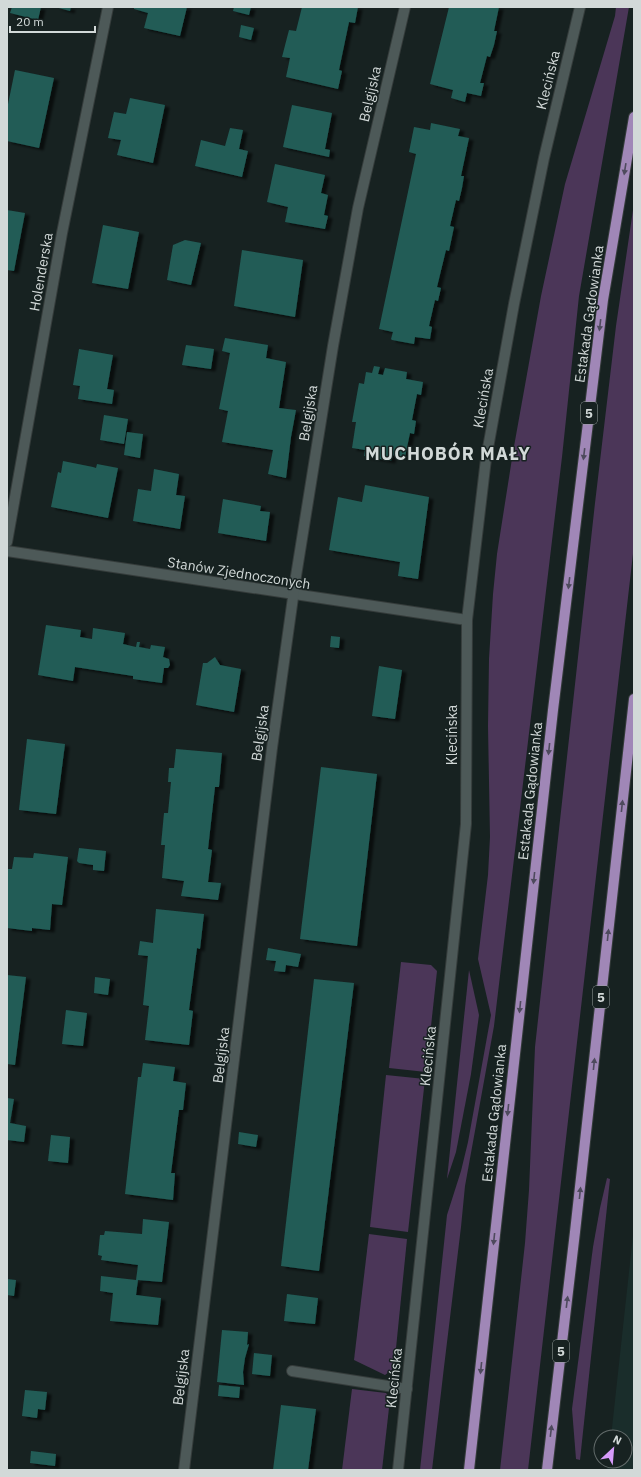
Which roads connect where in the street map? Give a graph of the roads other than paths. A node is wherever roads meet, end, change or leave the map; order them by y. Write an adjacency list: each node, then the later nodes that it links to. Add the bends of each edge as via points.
1 (108, 7): 5 (street, Holenderska, via 61,240)
2 (405, 7): 7 (street, Belgijska, via 358,208)
3 (580, 7): 8 (street, Klecińska, via 544,158 486,459)
4 (634, 117): 16 (main road, Estakada Gądowianka / 5, one-way to 16, via 603,300 553,710)
5 (7, 542)
6 (7, 551): 7 (street, Stanów Zjednoczonych)
7 (293, 595): 8 (street, Stanów Zjednoczonych); 14 (street, Belgijska)
8 (467, 620): 13 (street, Klecińska, via 466,824)
9 (634, 699): 11 (main road, 5)
10 (634, 750): 11 (street)
11 (626, 762): 17 (main road, 5, one-way to 11, via 577,1216)
12 (292, 1371): 13 (street)
13 (407, 1389): 15 (street, Klecińska)
14 (184, 1470)
15 (398, 1470)
16 (469, 1470)
17 (546, 1470)

